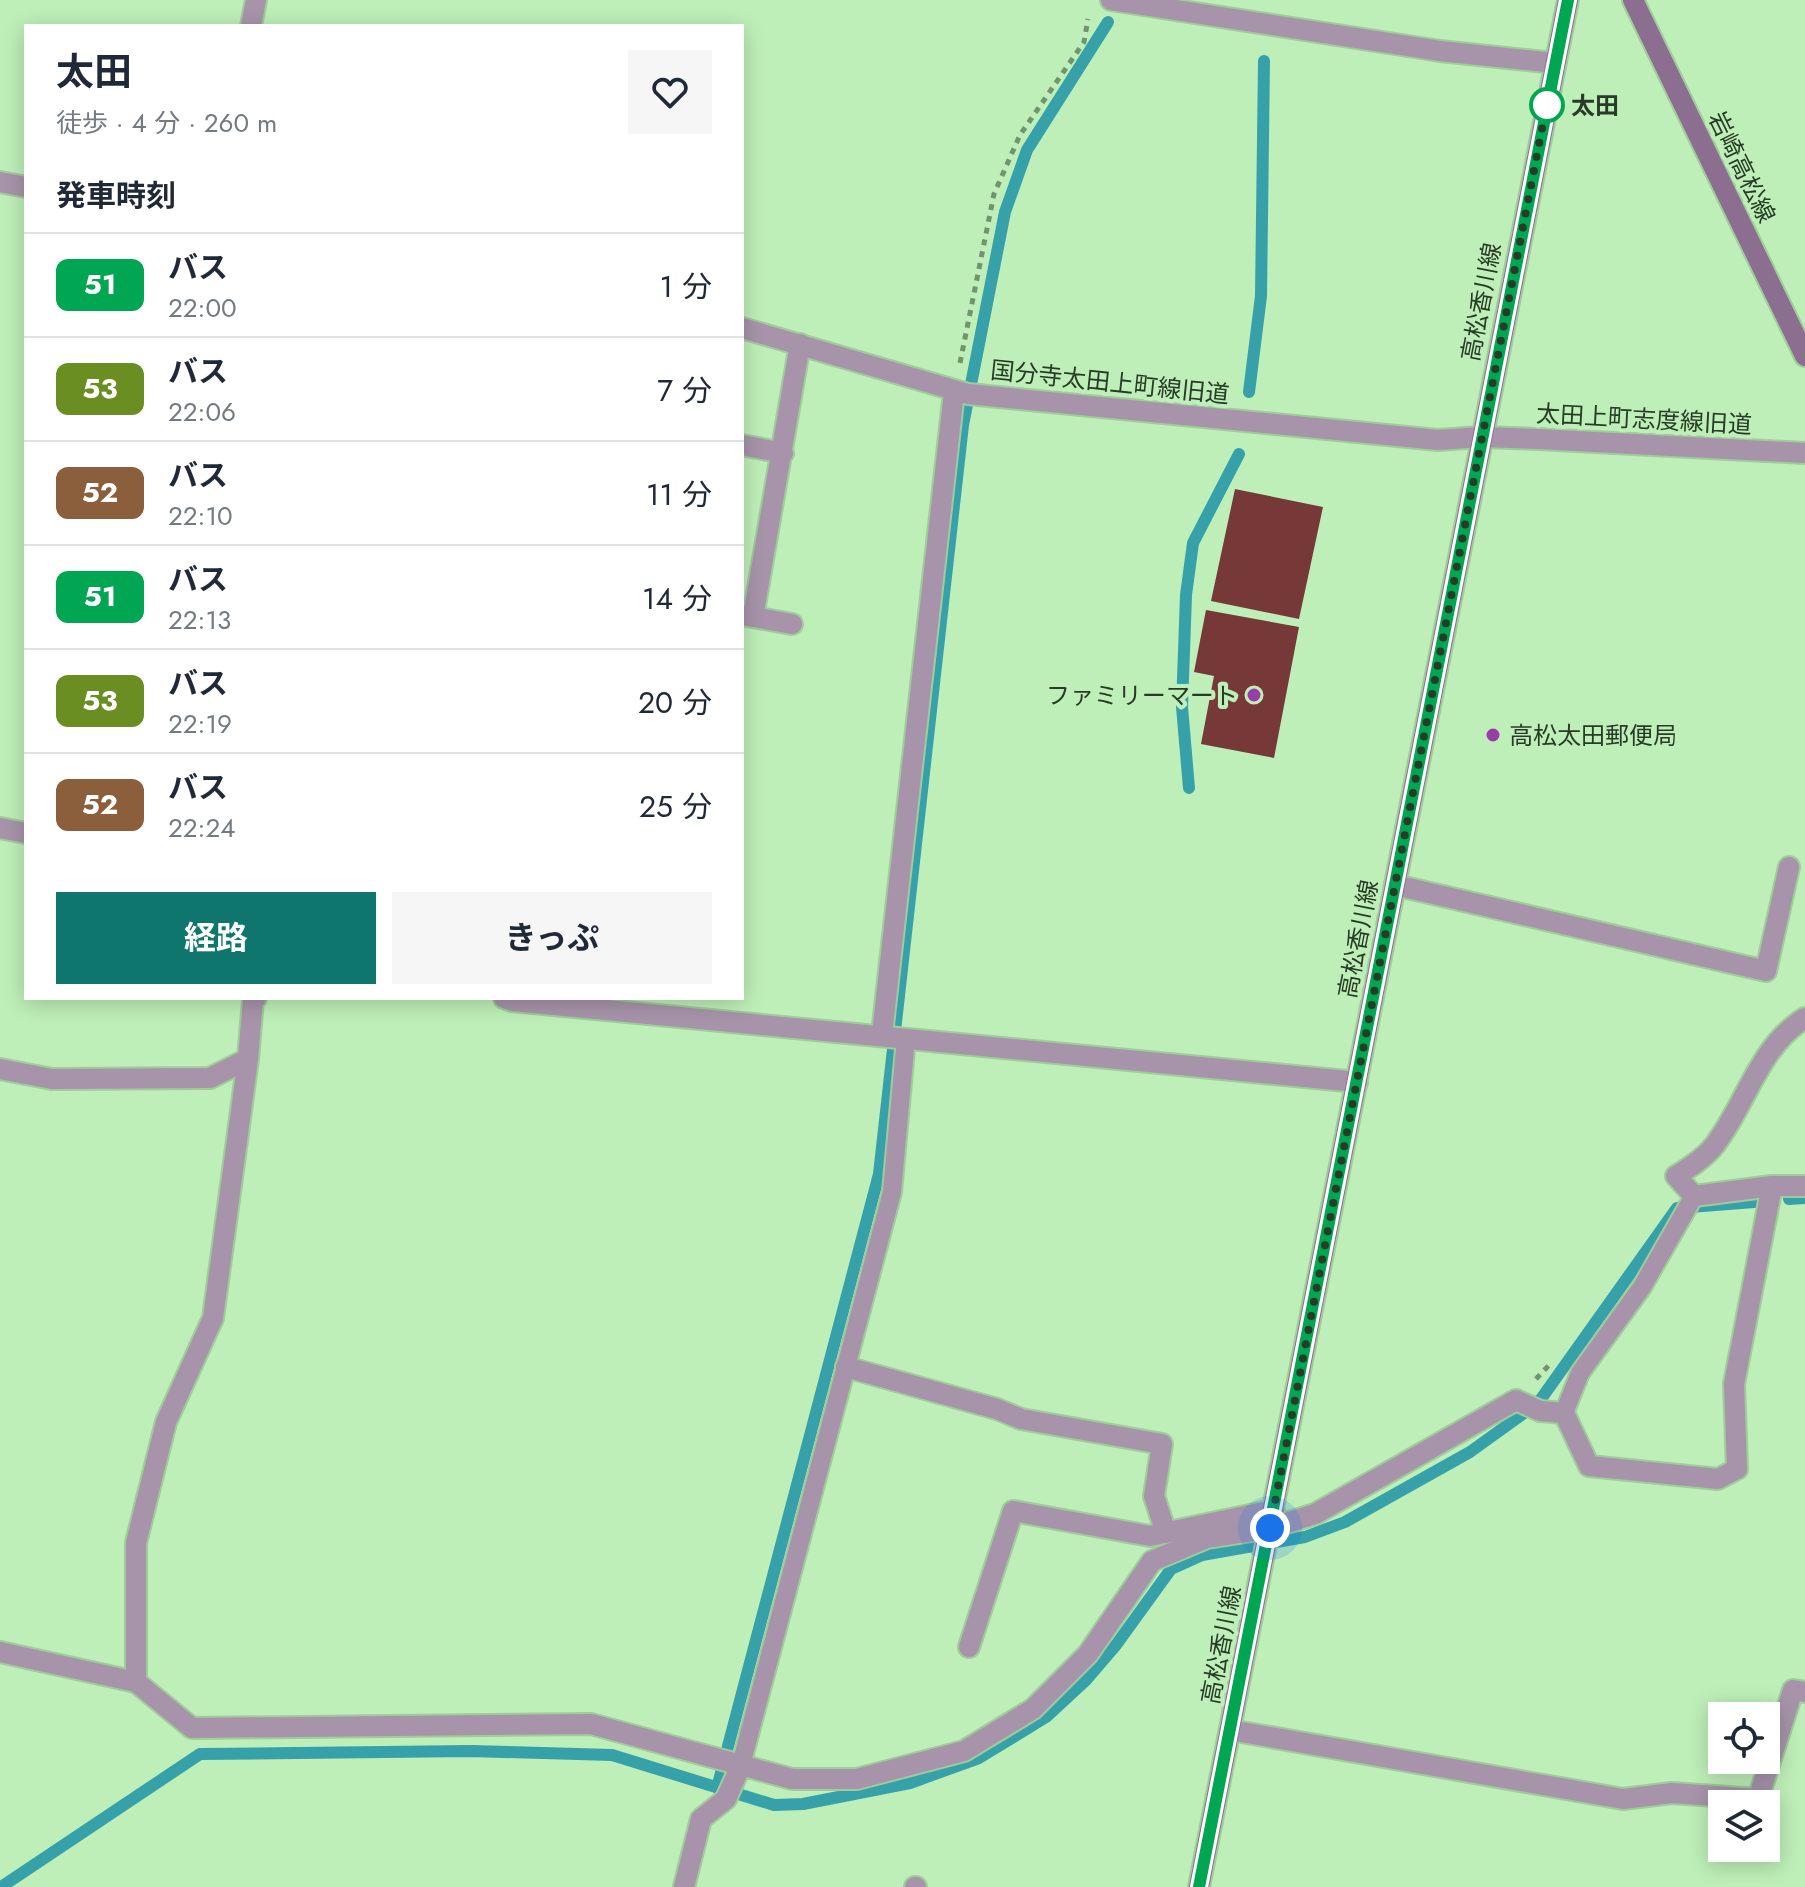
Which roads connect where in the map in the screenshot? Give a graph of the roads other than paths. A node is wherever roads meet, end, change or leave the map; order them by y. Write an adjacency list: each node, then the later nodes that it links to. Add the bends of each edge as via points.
1 (256, 0): 5 (street)
2 (1111, 0): 6 (street, via 1440,51)
3 (1568, 0): 6 (main road, 高松香川線)
4 (1633, 0): 11 (main road, 岩崎高松線)
5 (251, 24)
6 (1555, 63): 13 (main road, 高松香川線)
7 (0, 182): 8 (street)
8 (24, 187)
9 (744, 329): 10 (street, 国分寺太田上町線旧道)
10 (800, 344): 12 (street, 国分寺太田上町線旧道); 15 (street)
11 (1805, 356)
12 (966, 394): 13 (street, 国分寺太田上町線旧道, via 1438,440); 26 (street)
13 (1481, 437): 16 (street, 太田上町志度線旧道); 22 (main road, 高松香川線)
14 (744, 445): 15 (street)
15 (783, 453): 17 (street)
16 (1805, 453)
17 (748, 616): 18 (street)
18 (792, 624)
19 (0, 828): 20 (street)
20 (24, 833)
21 (1789, 867): 22 (street, via 1766,971)
22 (1395, 885): 29 (main road, 高松香川線)
23 (253, 1000): 27 (street)
24 (509, 1000): 26 (street)
25 (1805, 1018): 32 (street, via 1785,1030 1718,1141 1676,1176)
26 (894, 1036): 29 (street); 33 (lane, via 892,1192)
27 (248, 1059): 28 (street, via 210,1078 52,1079); 39 (street, via 213,1318 166,1422 136,1543)
28 (0, 1069)
29 (1357, 1082): 35 (main road, 高松香川線)
30 (1772, 1186): 31 (street); 32 (street); 34 (street, via 1734,1384 1737,1469 1718,1479 1589,1466)
31 (1805, 1186)
32 (1691, 1204): 34 (lane, via 1642,1287 1580,1373)
33 (846, 1367): 36 (street, via 1021,1419 1162,1444 1154,1496); 42 (lane)
34 (1564, 1413): 35 (street, via 1526,1405 1315,1514)
35 (1271, 1525): 36 (street); 41 (main road, 高松香川線); 42 (street, via 1207,1538 1152,1561 1088,1654 1033,1709 964,1751 857,1779 792,1779)
36 (1166, 1533): 37 (street, via 1150,1536 1013,1511)
37 (969, 1647)
38 (0, 1652): 39 (street)
39 (136, 1682): 42 (street, via 192,1728 591,1724)
40 (1805, 1692): 41 (street, via 1793,1690 1758,1799 1672,1793 1623,1799)
41 (1230, 1730): 44 (main road, 高松香川線)
42 (730, 1766): 43 (street, via 726,1799 701,1819)
43 (684, 1887)
44 (1199, 1887)

